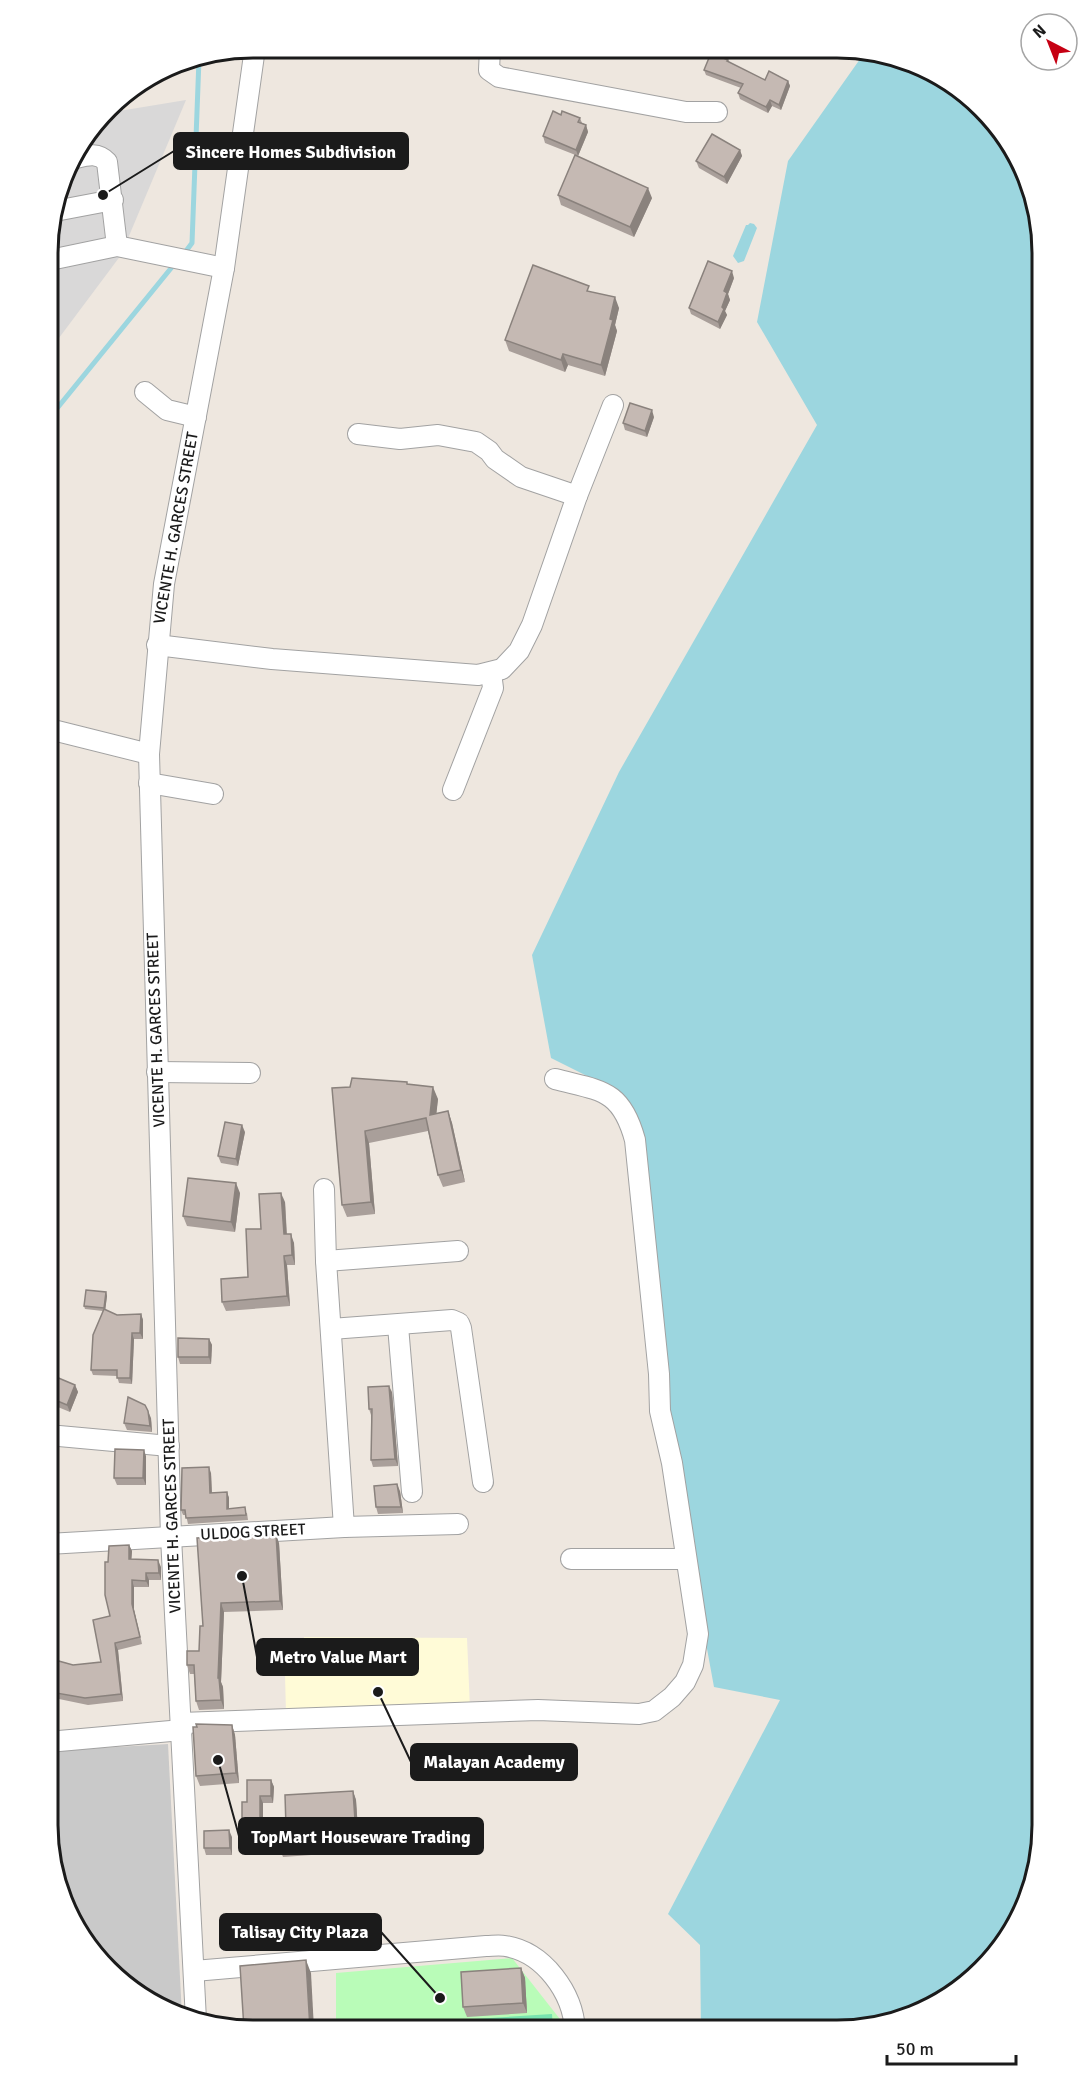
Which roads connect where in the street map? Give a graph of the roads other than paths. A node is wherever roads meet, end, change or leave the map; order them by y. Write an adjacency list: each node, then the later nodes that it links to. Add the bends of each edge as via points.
1 (254, 58): 9 (street, VICENTE H. GARCES STREET)
2 (490, 58): 3 (street, via 489,70 499,77 686,112)
3 (717, 112)
4 (85, 156): 5 (street, via 103,156 107,162)
5 (113, 200): 6 (street); 7 (street)
6 (64, 209)
7 (117, 246): 8 (street); 9 (street)
8 (58, 258)
9 (224, 268): 12 (street, VICENTE H. GARCES STREET)
10 (145, 392): 12 (street, via 167,410)
11 (613, 405): 14 (street)
12 (196, 417): 15 (street, VICENTE H. GARCES STREET, via 164,584)
13 (358, 434): 14 (street, via 400,439 438,435 476,442 521,477)
14 (578, 496): 16 (street, via 526,638 511,661)
15 (157, 645): 16 (street, via 272,659); 18 (street, VICENTE H. GARCES STREET)
16 (491, 673): 20 (street, via 493,688)
17 (58, 731): 18 (street)
18 (148, 754): 19 (street, VICENTE H. GARCES STREET)
19 (149, 783): 21 (street); 22 (street, VICENTE H. GARCES STREET)
20 (453, 790)
21 (213, 794)
22 (157, 1072): 23 (street); 31 (street, VICENTE H. GARCES STREET)
23 (250, 1073)
24 (555, 1079): 39 (street, via 605,1092 630,1121 635,1140 660,1411)
25 (324, 1188): 27 (street)
26 (458, 1251): 27 (street)
27 (326, 1261): 29 (street)
28 (398, 1326): 29 (street); 32 (street, via 452,1320 459,1323); 33 (street)
29 (331, 1329): 35 (street)
30 (58, 1436): 31 (street)
31 (169, 1446): 36 (street, VICENTE H. GARCES STREET)
32 (483, 1482)
33 (412, 1492)
34 (458, 1524): 35 (street, ULDOG STREET)
35 (344, 1527): 36 (street, ULDOG STREET)
36 (171, 1537): 37 (street, ULDOG STREET); 40 (street, VICENTE H. GARCES STREET)
37 (58, 1543)
38 (571, 1559): 39 (street)
39 (686, 1559): 40 (street, via 698,1634 693,1665 685,1682 654,1711 639,1714 538,1710)
40 (181, 1727): 41 (street); 42 (street, VICENTE H. GARCES STREET)
41 (58, 1741)
42 (194, 1971): 43 (street, VICENTE H. GARCES STREET); 44 (street, via 505,1946 523,1951 543,1965 569,2001)
43 (196, 2012)
44 (574, 2020)

